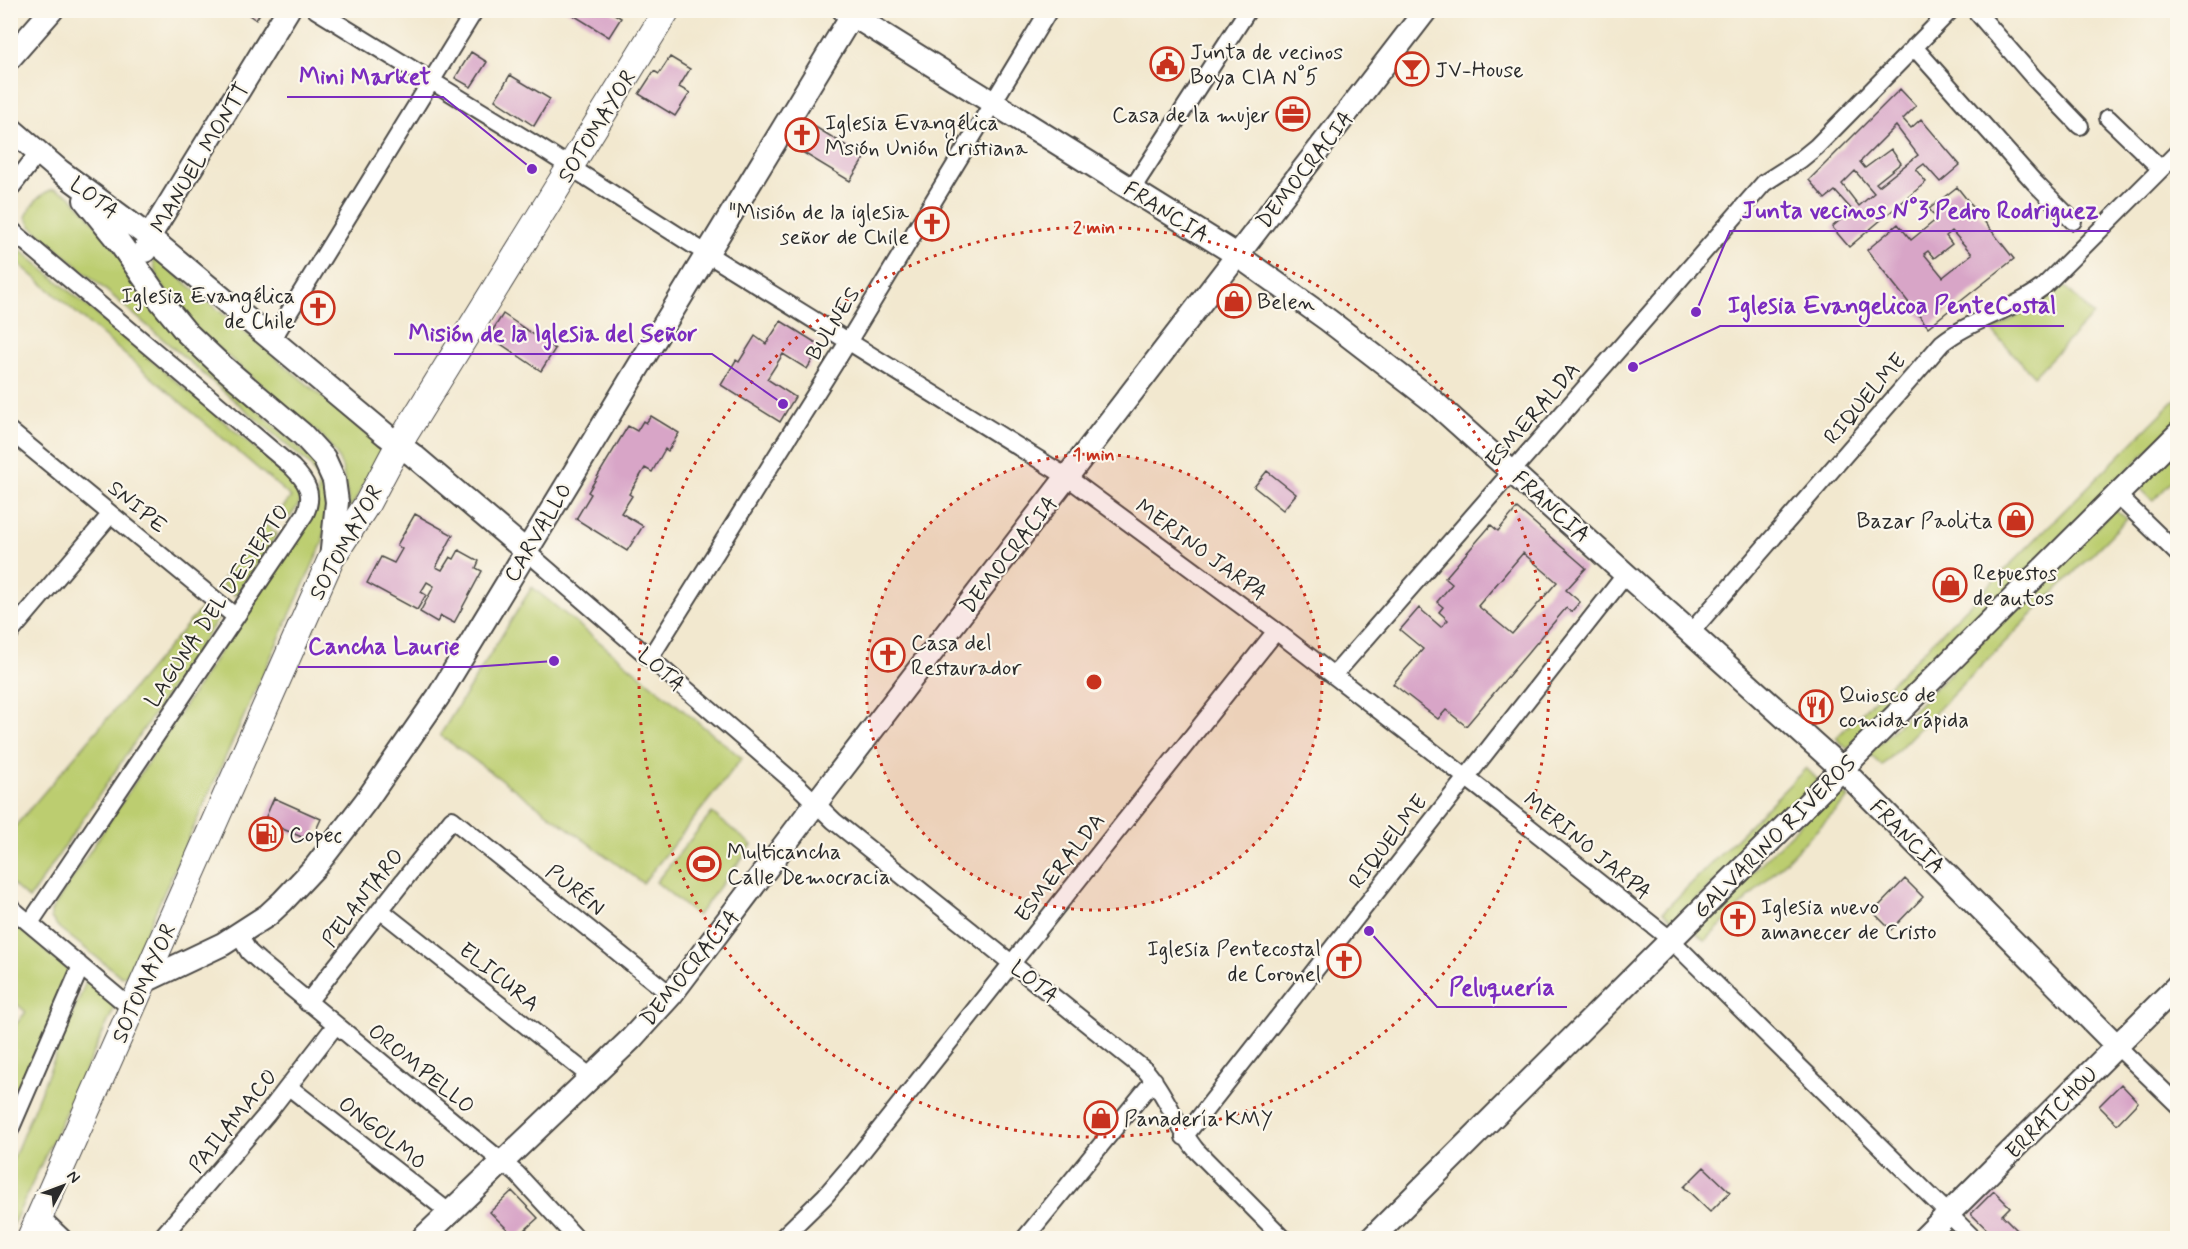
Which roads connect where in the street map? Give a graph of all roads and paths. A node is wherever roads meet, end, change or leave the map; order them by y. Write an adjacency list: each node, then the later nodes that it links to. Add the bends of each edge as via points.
1 (52, 10): 13 (street)
2 (288, 10): 28 (street, MANUEL MONTT)
3 (316, 10): 14 (street, MERINO JARPA)
4 (475, 10): 14 (street)
5 (667, 10): 21 (main road, SOTOMAYOR)
6 (1049, 10): 15 (street, BULNES)
7 (1248, 10): 25 (street)
8 (1426, 10): 30 (street, DEMOCRACIA)
9 (1951, 10): 12 (street, ESMERALDA)
10 (1975, 10): 17 (street)
11 (850, 12): 15 (street, FRANCIA); 29 (street, CARVALLO)
12 (1914, 47): 26 (street); 37 (street, ESMERALDA, via 1809,153 1764,183)
13 (10, 58)
14 (432, 80): 21 (street, MERINO JARPA); 32 (street)
15 (992, 103): 25 (street, FRANCIA); 33 (street, BULNES)
16 (2108, 118): 22 (street)
17 (2080, 126)
18 (10, 128): 19 (street, LOTA)
19 (39, 152): 23 (street, LOTA); 24 (street)
20 (2178, 152): 22 (street, RIQUELME)
21 (570, 166): 29 (street, MERINO JARPA); 36 (main road, SOTOMAYOR)
22 (2161, 169): 47 (street, RIQUELME, via 2043,287 1942,344)
23 (60, 171): 28 (street, LOTA); 31 (street)
24 (10, 189)
25 (1132, 189): 30 (street, FRANCIA)
26 (2073, 221)
27 (10, 229): 45 (street, LAGUNA DEL DESIERTO, via 307,483 310,498 305,514)
28 (149, 237): 31 (street, MANUEL MONTT); 32 (street, LOTA)
29 (706, 253): 33 (street, MERINO JARPA); 41 (street, CARVALLO)
30 (1237, 255): 37 (street, FRANCIA, via 1391,368); 38 (street, DEMOCRACIA)
31 (143, 276): 43 (street, via 186,332 324,458 334,480 337,502)
32 (272, 340): 36 (street, LOTA)
33 (848, 342): 38 (street, MERINO JARPA); 49 (street, BULNES)
34 (10, 431): 40 (street, SNIPE)
35 (2178, 434): 39 (street, GALVARINO RIVEROS)
36 (399, 444): 41 (street, LOTA); 43 (main road, SOTOMAYOR)
37 (1512, 471): 44 (street, FRANCIA); 50 (street, ESMERALDA)
38 (1068, 477): 46 (street, MERINO JARPA); 53 (street, DEMOCRACIA)
39 (2116, 495): 42 (street); 51 (street, GALVARINO RIVEROS)
40 (111, 514): 45 (street, SNIPE); 48 (street)
41 (526, 550): 49 (street, LOTA); 58 (street, CARVALLO, via 438,697 384,777 316,866 268,915)
42 (2178, 554)
43 (331, 560): 62 (main road, SOTOMAYOR)
44 (1626, 574): 47 (street, FRANCIA); 52 (street, RIQUELME)
45 (236, 617): 57 (street, LAGUNA DEL DESIERTO)
46 (1276, 631): 50 (street, MERINO JARPA); 60 (street, ESMERALDA)
47 (1691, 632): 51 (street, FRANCIA)
48 (10, 633)
49 (650, 658): 53 (street, LOTA)
50 (1334, 675): 52 (street, MERINO JARPA)
51 (1841, 768): 59 (street, GALVARINO RIVEROS); 68 (street, FRANCIA)
52 (1466, 777): 59 (street, MERINO JARPA); 74 (street, RIQUELME)
53 (816, 803): 60 (street, LOTA); 64 (street, DEMOCRACIA)
54 (452, 819): 56 (street, PELANTARO); 64 (street, PURÉN)
55 (10, 907): 57 (street)
56 (380, 910): 65 (street, PELANTARO); 69 (street, ELICURA)
57 (30, 923): 61 (street)
58 (239, 935): 62 (street, CARVALLO); 65 (street, OROMPELLO, via 249,952)
59 (1670, 939): 77 (street, MERINO JARPA); 86 (street, GALVARINO RIVEROS)
60 (1012, 962): 70 (street, LOTA); 83 (street, ESMERALDA, via 843,1175)
61 (78, 963): 66 (street); 73 (street, via 78,973)
62 (143, 982): 66 (main road, SOTOMAYOR)
63 (2178, 985): 68 (street, ERRATCHOU)
64 (671, 995): 69 (street, DEMOCRACIA)
65 (307, 1003): 67 (street, OROMPELLO)
66 (132, 1009): 78 (main road, SOTOMAYOR)
67 (335, 1026): 71 (street, PAILAMACO); 75 (street, OROMPELLO)
68 (2117, 1046): 72 (street, FRANCIA); 77 (street, ERRATCHOU)
69 (591, 1077): 75 (street, DEMOCRACIA)
70 (1154, 1080): 74 (street, LOTA); 84 (street)
71 (289, 1086): 76 (street, ONGOLMO); 80 (street, PAILAMACO)
72 (2178, 1105)
73 (10, 1130)
74 (1184, 1137): 85 (street, LOTA)
75 (502, 1162): 76 (street, DEMOCRACIA); 82 (street, OROMPELLO)
76 (450, 1213): 81 (street, DEMOCRACIA)
77 (1948, 1214): 87 (street, ERRATCHOU); 88 (street, MERINO JARPA)
78 (35, 1227): 79 (street)
79 (63, 1239)
80 (161, 1239)
81 (423, 1239)
82 (576, 1239)
83 (782, 1239)
84 (1025, 1239)
85 (1283, 1239)
86 (1372, 1239)
87 (1924, 1239)
88 (1973, 1239)

